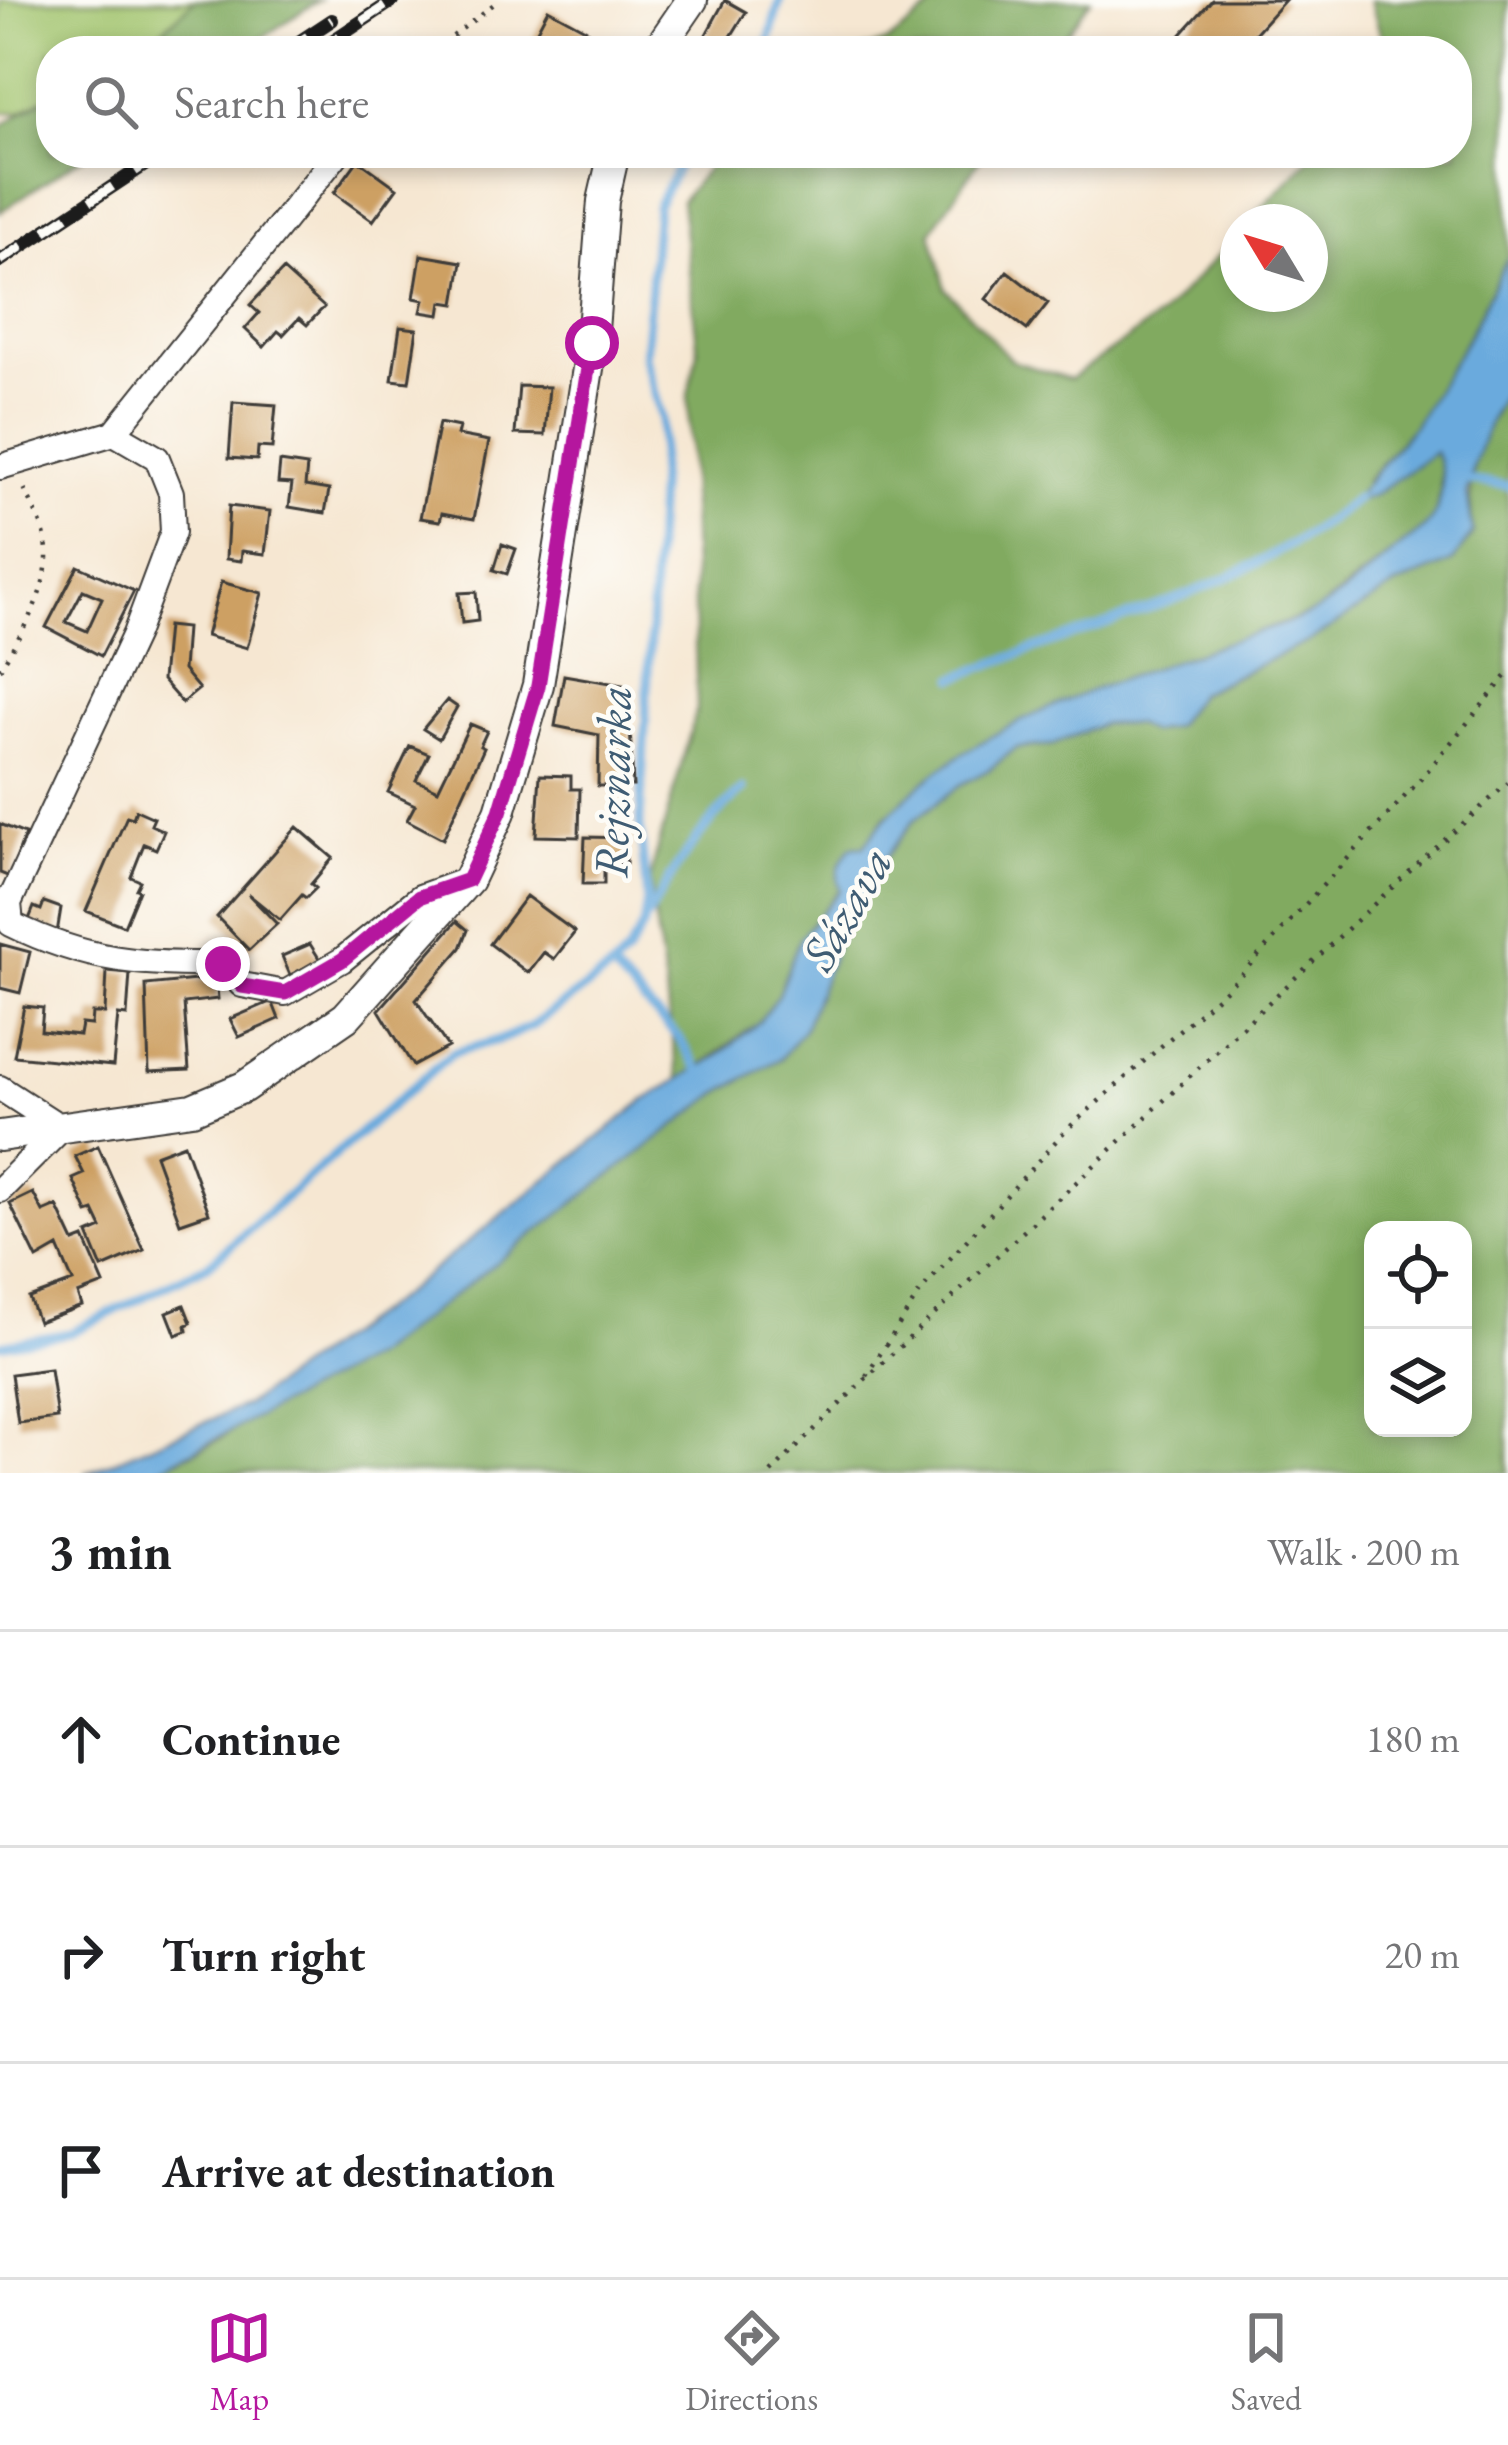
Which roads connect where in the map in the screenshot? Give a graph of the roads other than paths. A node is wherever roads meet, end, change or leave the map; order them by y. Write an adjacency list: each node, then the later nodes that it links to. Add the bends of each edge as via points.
1 (692, 0): 2 (street)
2 (667, 36)
3 (326, 168): 5 (street)
4 (611, 168): 7 (street, via 538,686 500,812)
5 (114, 433): 6 (street); 8 (street, via 157,458 171,493 173,532 135,634)
6 (7, 465)
7 (468, 880): 8 (street, via 419,897 342,960 285,993 242,986 223,964 140,965 50,944 11,924); 10 (street, via 346,1017 244,1088 192,1109)
8 (3, 905)
9 (0, 1088): 10 (street)
10 (62, 1128): 11 (street); 12 (street)
11 (0, 1136)
12 (0, 1190)

